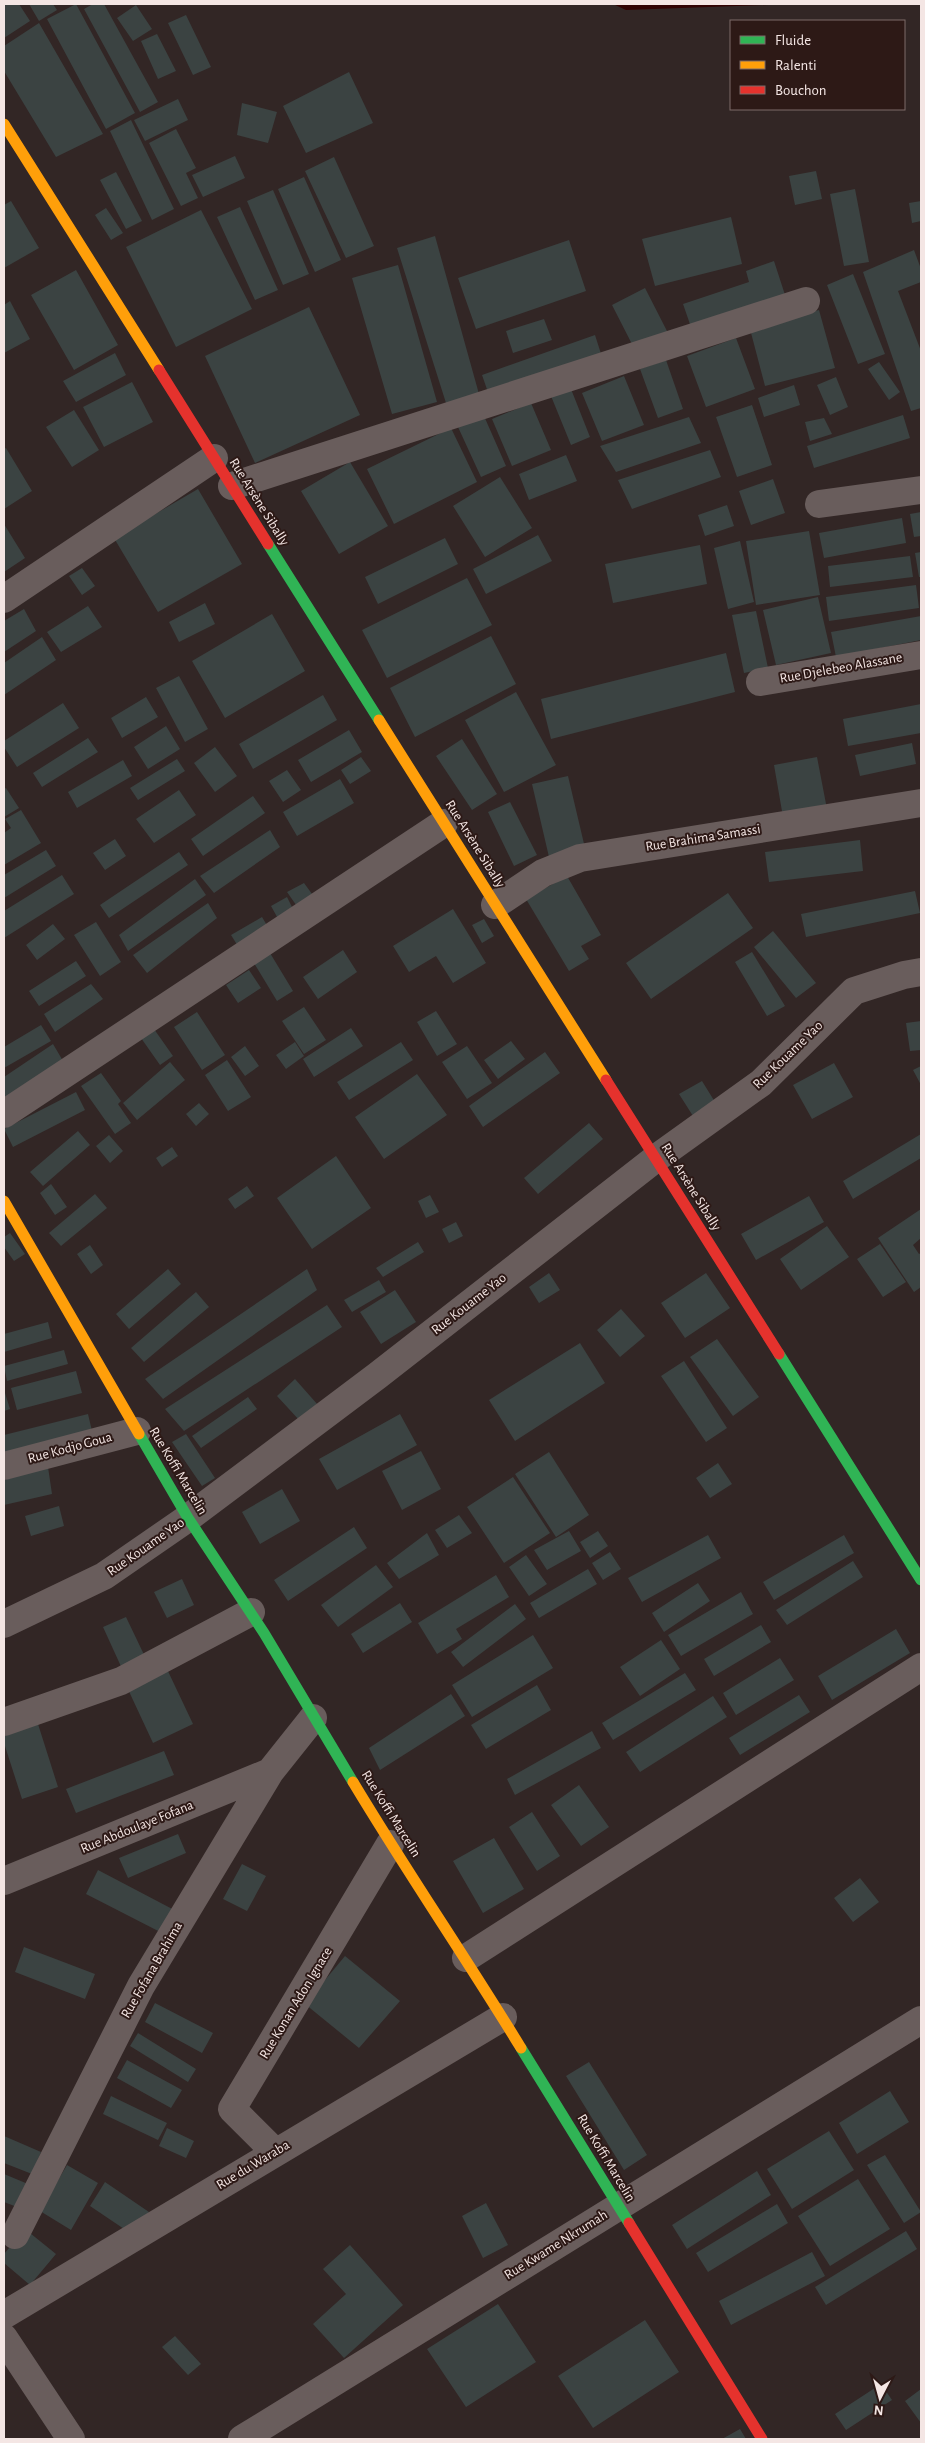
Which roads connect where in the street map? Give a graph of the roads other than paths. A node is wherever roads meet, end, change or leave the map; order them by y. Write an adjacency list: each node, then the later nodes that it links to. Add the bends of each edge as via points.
1 (4, 124): 3 (street, Rue Arsène Sibally)
2 (806, 301): 4 (street)
3 (214, 458): 4 (street, Rue Arsène Sibally); 7 (street)
4 (232, 486): 11 (street, Rue Arsène Sibally)
5 (921, 490): 6 (street)
6 (819, 504)
7 (4, 600)
8 (921, 654): 9 (street, Rue Djelebeo Alassane)
9 (760, 682)
10 (921, 804): 12 (street, Rue Brahima Samassi, via 580,858 543,873)
11 (444, 823): 12 (street, Rue Arsène Sibally); 14 (street)
12 (495, 905): 15 (street, Rue Arsène Sibally)
13 (921, 972): 15 (street, Rue Kouame Yao, via 854,991 762,1083)
14 (4, 1114)
15 (655, 1159): 19 (street, Rue Kouame Yao, via 377,1376); 20 (street, Rue Arsène Sibally)
16 (4, 1201): 17 (street, Rue Koffi Marcelin)
17 (137, 1431): 18 (street, Rue Kodjo Goua); 19 (street, Rue Koffi Marcelin)
18 (4, 1466)
19 (188, 1518): 21 (street, Rue Koffi Marcelin); 22 (street, Rue Kouame Yao, via 104,1576)
20 (921, 1580)
21 (251, 1612): 24 (street, Rue Koffi Marcelin); 25 (street, via 122,1680)
22 (4, 1624)
23 (921, 1667): 29 (street)
24 (313, 1718): 26 (street, Rue Fofana Brahima); 27 (street, Rue Koffi Marcelin)
25 (4, 1722)
26 (270, 1772): 28 (street, Rue Abdoulaye Fofana); 34 (street, Rue Fofana Brahima, via 141,1986)
27 (390, 1844): 29 (street, Rue Koffi Marcelin); 32 (street, Rue Konan Adon Ignace, via 232,2109)
28 (6, 1885)
29 (466, 1958): 30 (street, Rue Koffi Marcelin)
30 (503, 2017): 32 (street, Rue du Waraba); 33 (street, Rue Koffi Marcelin)
31 (921, 2020): 33 (street, Rue Kwame Nkrumah)
32 (275, 2152): 35 (street, Rue du Waraba)
33 (618, 2207): 38 (street, Rue Kwame Nkrumah); 39 (street, Rue Koffi Marcelin)
34 (15, 2236)
35 (4, 2315)
36 (4, 2338): 37 (street)
37 (71, 2439)
38 (242, 2439)
39 (762, 2439)

